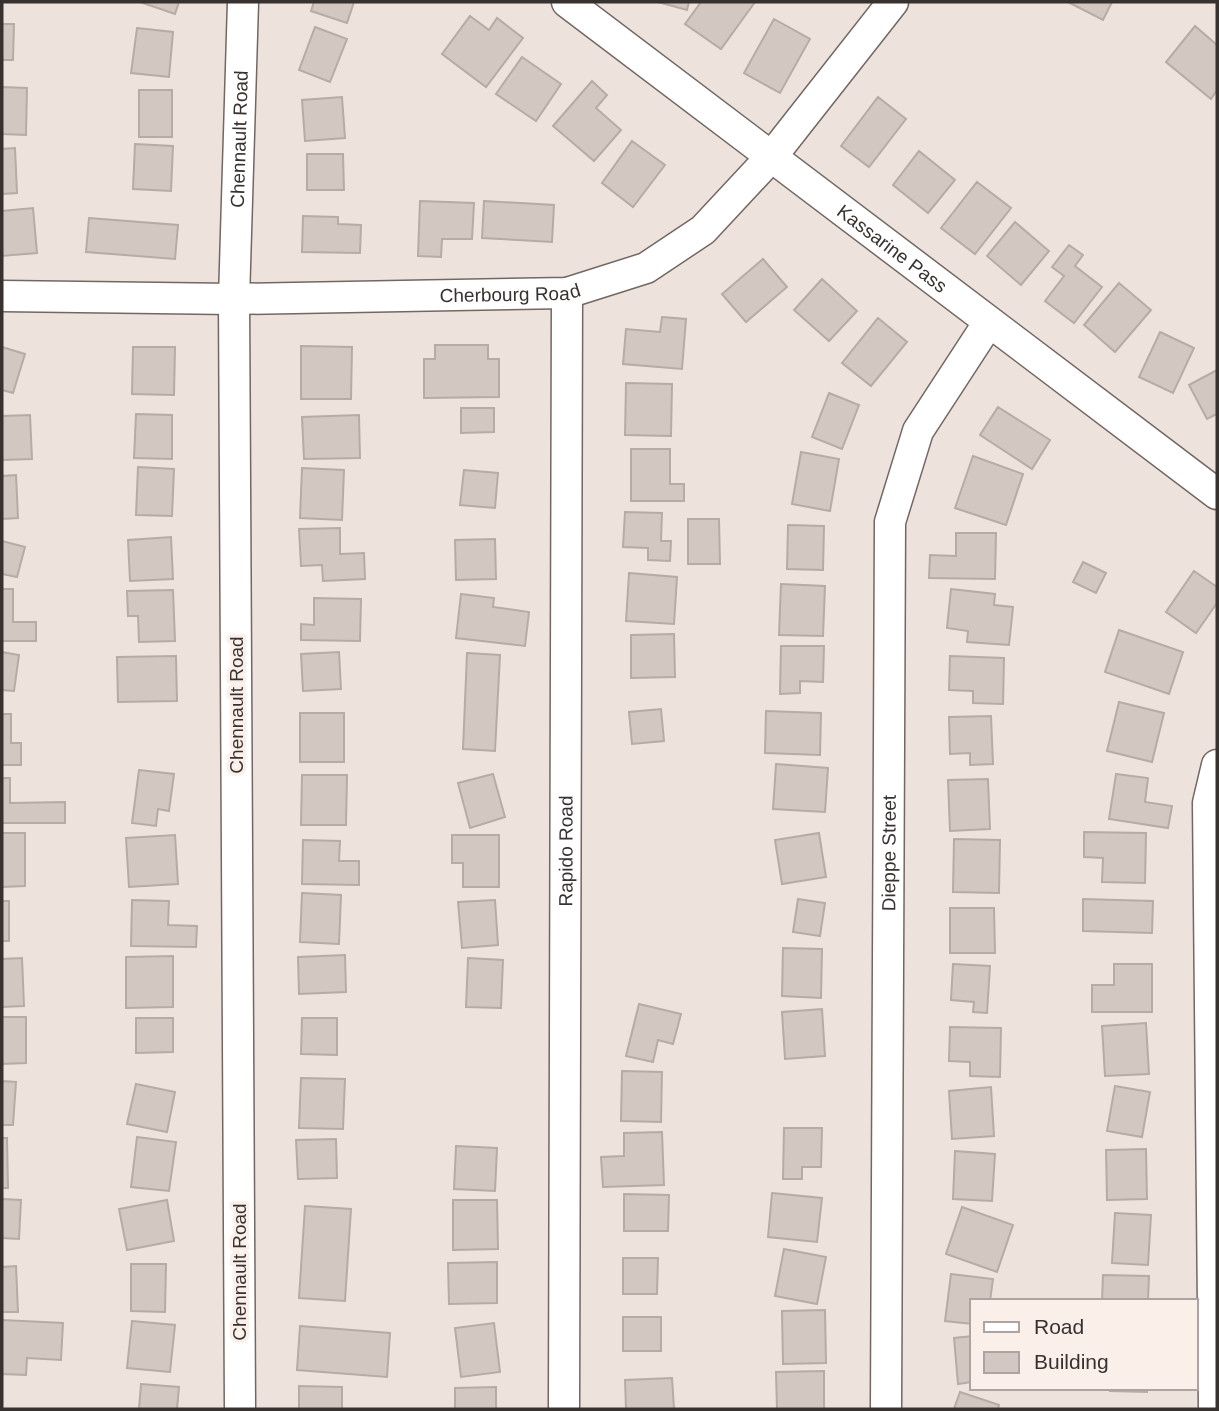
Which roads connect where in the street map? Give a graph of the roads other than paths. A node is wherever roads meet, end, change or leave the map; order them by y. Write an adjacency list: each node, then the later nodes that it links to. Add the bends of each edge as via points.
1 (243, 2): 7 (street, Chennault Road)
2 (567, 2): 4 (street, Kassarine Pass)
3 (893, 2): 4 (street, Cherbourg Road)
4 (772, 156): 5 (street, Cherbourg Road, via 703,230 669,253 646,268); 8 (street, Kassarine Pass)
5 (566, 293): 7 (street, Cherbourg Road); 12 (street, Rapido Road)
6 (2, 296): 7 (street, Cherbourg Road)
7 (234, 299): 11 (street, Chennault Road)
8 (989, 322): 9 (street, Kassarine Pass); 13 (street, Dieppe Street, via 918,431 890,522)
9 (1217, 494)
10 (1217, 765): 14 (street, via 1208,803)
11 (240, 1409)
12 (564, 1409)
13 (886, 1409)
14 (1214, 1409)

